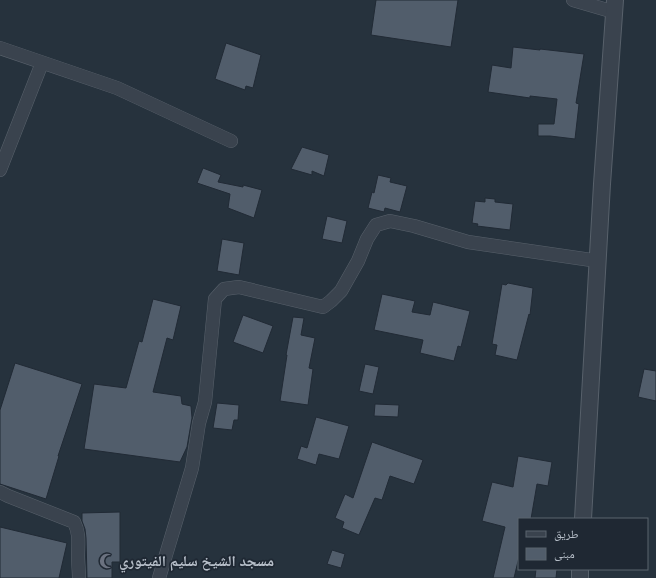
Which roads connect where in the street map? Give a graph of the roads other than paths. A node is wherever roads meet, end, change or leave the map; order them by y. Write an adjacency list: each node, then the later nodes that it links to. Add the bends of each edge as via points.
1 (573, 0): 2 (street)
2 (614, 6): 7 (street)
3 (0, 48): 4 (street)
4 (42, 63): 5 (street, via 117,88); 6 (street)
5 (232, 141)
6 (0, 170)
7 (598, 261): 9 (street); 11 (street, via 468,242 390,221 376,225 341,291 323,307 239,287 224,289 215,299 205,402 192,468)
8 (0, 492): 10 (street, via 74,522 78,529)
9 (583, 518)
10 (79, 578)
11 (159, 578)

